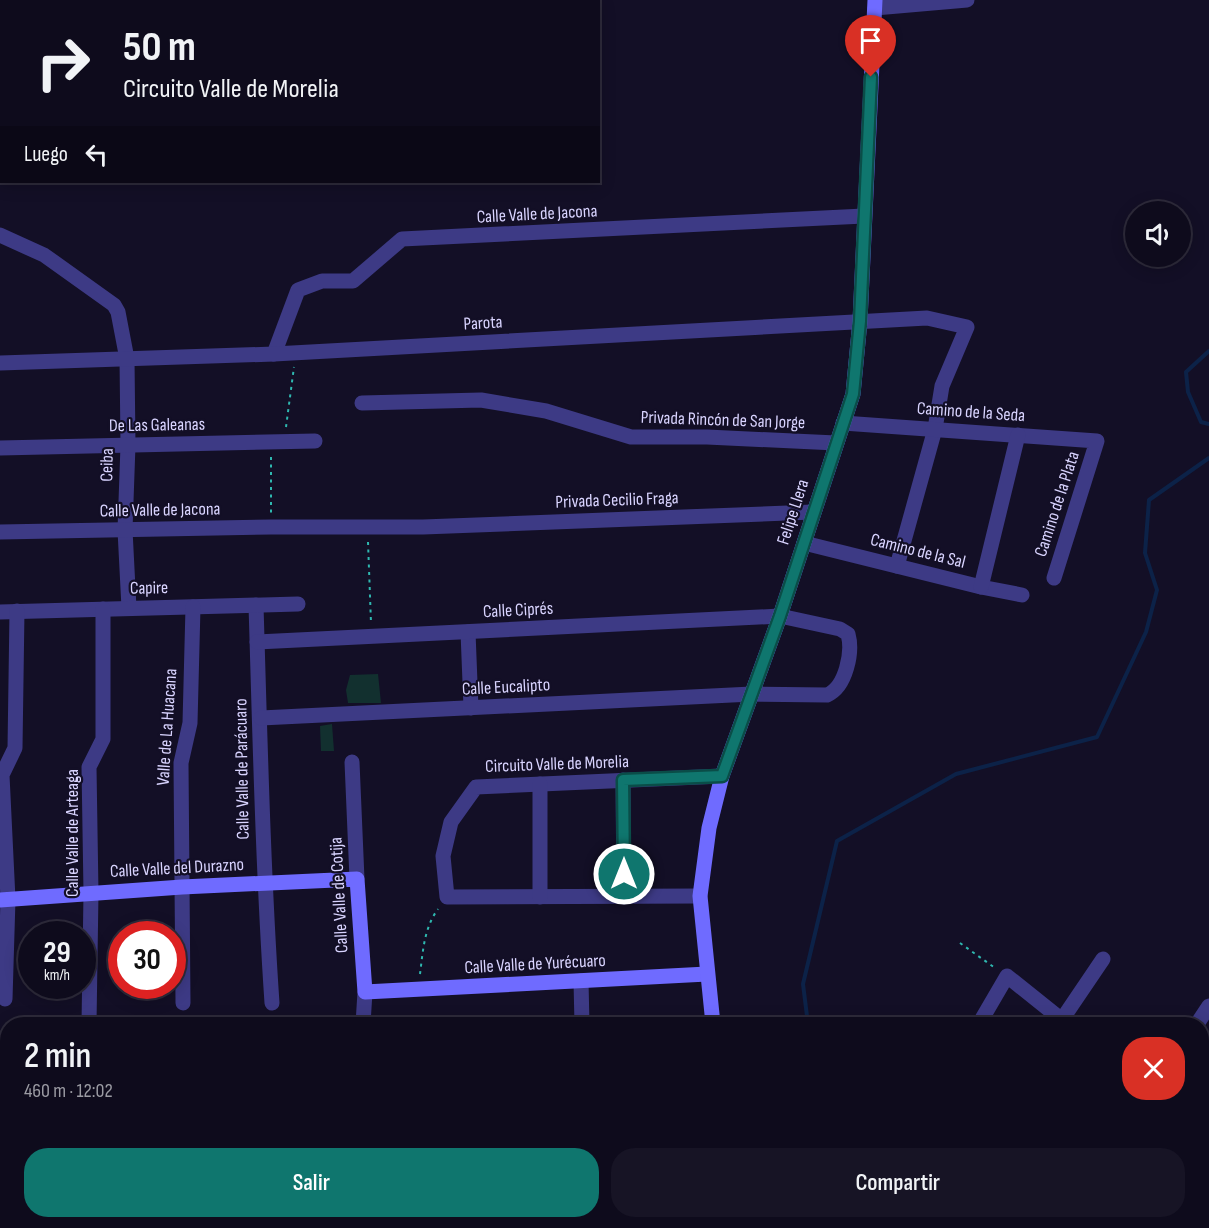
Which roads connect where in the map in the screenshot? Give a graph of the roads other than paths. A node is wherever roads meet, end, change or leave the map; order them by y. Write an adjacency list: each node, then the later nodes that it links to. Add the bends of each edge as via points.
1 (967, 0): 2 (street)
2 (875, 4): 3 (street, Felipe Llera)
3 (864, 216): 5 (street, Felipe Llera); 6 (street, Calle Valle de Jacona, via 402,240 353,281 322,281 298,290)
4 (0, 235): 7 (street, Ceiba, via 44,255 114,305)
5 (860, 321): 6 (street, Parota); 10 (street, Felipe Llera, via 853,394); 11 (street, Parota, via 927,318 967,327 942,386)
6 (274, 354): 7 (street, Parota)
7 (127, 359): 8 (street, Parota); 16 (street, Ceiba)
8 (0, 363)
9 (362, 403): 15 (street, Privada Rincón de San Jorge, via 481,400 546,411 631,437)
10 (843, 423): 11 (street, Camino de la Seda); 15 (street, Felipe Llera)
11 (935, 429): 12 (street, Camino de la Seda); 23 (street)
12 (1018, 435): 14 (street, Camino de la Seda); 25 (street)
13 (315, 441): 16 (street, De Las Galeanas)
14 (1097, 441): 24 (street, Camino de la Plata)
15 (836, 443): 18 (street, Felipe Llera)
16 (128, 445): 17 (street, De Las Galeanas); 20 (street, Ceiba)
17 (0, 448)
18 (813, 512): 19 (street, Privada Cecilio Fraga); 22 (street, Felipe Llera)
19 (367, 527): 20 (street, Calle Valle de Jacona)
20 (125, 530): 21 (street, Calle Valle de Jacona); 30 (street, Ceiba)
21 (0, 532)
22 (804, 543): 23 (street, Camino de la Sal); 34 (street, Felipe Llera)
23 (897, 566): 25 (street, Camino de la Sal)
24 (1054, 578)
25 (981, 587): 26 (street, Camino de la Sal)
26 (1022, 595)
27 (298, 604): 28 (street, Capire)
28 (256, 605): 29 (street, Capire); 36 (street, Calle Valle de Parácuaro)
29 (193, 607): 30 (street, Capire); 46 (street, Valle de La Huacana, via 190,723 181,763)
30 (129, 608): 31 (street, Capire)
31 (103, 609): 32 (street, Capire); 47 (street, Calle Valle de Arteaga, via 103,739 88,767)
32 (17, 611): 33 (street, Capire); 51 (street, via 15,748 2,774)
33 (0, 612)
34 (780, 616): 35 (street, Calle Ciprés); 37 (street, Felipe Llera); 37 (street, Calle Ciprés, via 848,634 847,666 834,692 827,695)
35 (468, 632): 36 (street, Calle Ciprés); 38 (street)
36 (257, 642): 39 (street, Calle Valle de Parácuaro)
37 (752, 694): 38 (street, Calle Eucalipto); 41 (street, Felipe Llera)
38 (471, 708): 39 (street, Calle Eucalipto)
39 (261, 718): 45 (street, Calle Valle de Parácuaro)
40 (352, 762): 44 (street, Calle Valle de Cotija)
41 (722, 776): 42 (street, Circuito Valle de Morelia); 48 (street, Felipe Llera, via 709,828)
42 (623, 780): 43 (street, Circuito Valle de Morelia); 50 (street)
43 (540, 784): 49 (street); 49 (street, Circuito Valle de Morelia, via 476,787 452,822 443,856 447,897)
44 (357, 879): 45 (street, Calle Valle del Durazno); 55 (street, Calle Valle de Cotija)
45 (264, 883): 46 (street, Calle Valle del Durazno); 58 (street, Calle Valle de Parácuaro)
46 (182, 887): 47 (street, Calle Valle del Durazno); 57 (street, Valle de La Huacana)
47 (91, 893): 51 (street, Calle Valle del Durazno); 59 (street, Calle Valle de Arteaga)
48 (700, 896): 50 (street); 53 (street, Felipe Llera)
49 (540, 897): 50 (street)
50 (624, 897)
51 (4, 899): 56 (street)
52 (1103, 959): 65 (street)
53 (707, 974): 54 (street, Calle Valle de Yurécuaro); 62 (street, Felipe Llera)
54 (581, 981): 55 (street, Calle Valle de Yurécuaro); 61 (street)
55 (365, 992): 60 (street, Calle Valle de Cotija)
56 (5, 999)
57 (183, 1003)
58 (272, 1004)
59 (89, 1017)
60 (363, 1017)
61 (580, 1017)
62 (712, 1017)
63 (983, 1017): 64 (street, via 1007,976)
64 (1055, 1017)
65 (1066, 1017)

